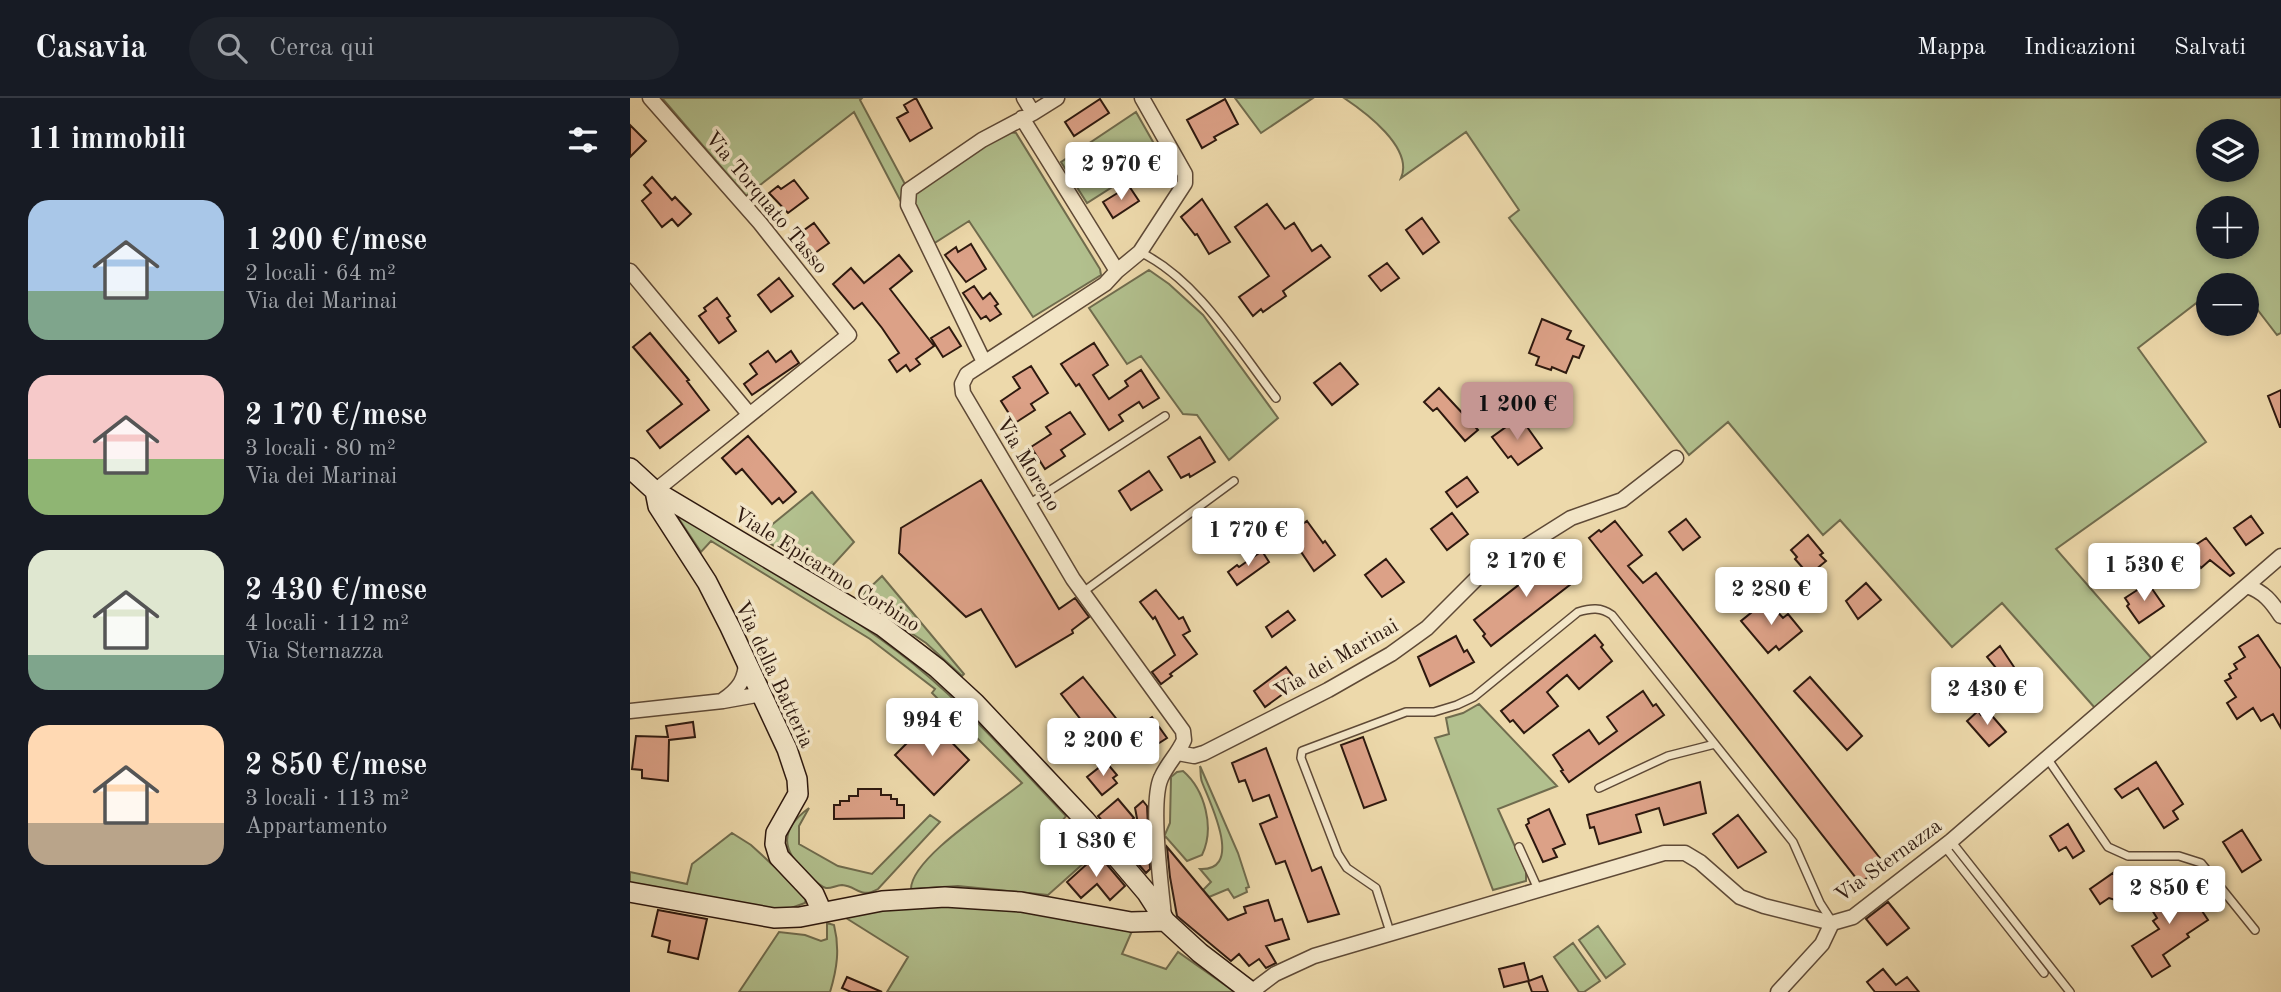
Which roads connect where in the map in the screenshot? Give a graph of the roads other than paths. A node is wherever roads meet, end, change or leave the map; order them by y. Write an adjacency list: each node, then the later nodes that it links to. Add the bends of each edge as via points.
1 (650, 98): 11 (street, Via Torquato Tasso, via 760,223 849,335)
2 (1024, 98): 5 (street)
3 (1057, 98): 5 (street)
4 (1142, 98): 6 (street, Via Moreno, via 1185,174 1185,183)
5 (1028, 116): 8 (street); 9 (street, via 971,147 909,190 907,197)
6 (1140, 253): 8 (street, Via Moreno); 10 (lane, via 1156,260 1197,294)
7 (630, 271): 11 (street)
8 (1117, 271): 9 (street, Via Moreno, via 1105,284)
9 (984, 362): 17 (street, Via Moreno, via 964,377 963,393)
10 (1276, 398)
11 (749, 414): 16 (street)
12 (1165, 416): 17 (lane)
13 (1676, 458): 27 (street, Via dei Marinai, via 1622,500 1571,518 1501,562 1391,654 1204,753)
14 (630, 468): 16 (main road, Viale Epicarmo Corbino)
15 (1234, 481): 20 (lane)
16 (655, 491): 22 (main road, Via della Batteria, via 659,506 707,582); 32 (main road, Viale Epicarmo Corbino, via 883,626 937,668)
17 (1029, 505): 20 (street, Via Moreno)
18 (2281, 556): 19 (street, Via Sternazza)
19 (2246, 586): 21 (street, via 2260,591); 28 (street, Via Sternazza)
20 (1083, 592): 27 (street, Via Moreno, via 1183,731 1185,740)
21 (2281, 616)
22 (746, 658): 23 (main road, Via della Batteria); 24 (street, via 741,684)
23 (762, 694): 24 (street); 35 (main road, Via della Batteria, via 787,748 799,794 776,833 775,845 779,857 814,894)
24 (723, 701): 25 (street)
25 (630, 711)
26 (1715, 744): 29 (lane, via 1668,756); 37 (lane, via 1793,842); 39 (lane, via 1612,615 1597,608 1578,612 1466,701 1434,712 1406,712 1302,751 1338,854 1347,868 1376,888)
27 (1178, 753): 32 (street, via 1157,790)
28 (2047, 757): 30 (street, Via Sternazza); 38 (lane, via 2108,847 2128,856 2179,856 2201,863)
29 (1599, 788)
30 (1947, 843): 37 (street, Via Sternazza, via 1853,917); 40 (lane); 43 (lane)
31 (1519, 847): 33 (lane)
32 (1154, 889): 36 (main road, Viale Epicarmo Corbino)
33 (1538, 889): 37 (street, Via Sternazza, via 1664,853 1685,853 1740,897); 39 (street, Via Sternazza)
34 (630, 892): 35 (main road, via 774,918)
35 (822, 912): 36 (main road, via 882,901 945,897 1021,902 1131,922)
36 (1164, 921): 41 (main road, Viale Epicarmo Corbino)
37 (1832, 923): 42 (street, via 1822,944)
38 (2255, 930)
39 (1390, 932): 41 (street, Via Sternazza, via 1314,956 1275,974)
40 (2044, 973)
41 (1251, 992)
42 (1778, 992)
43 (2070, 992)

